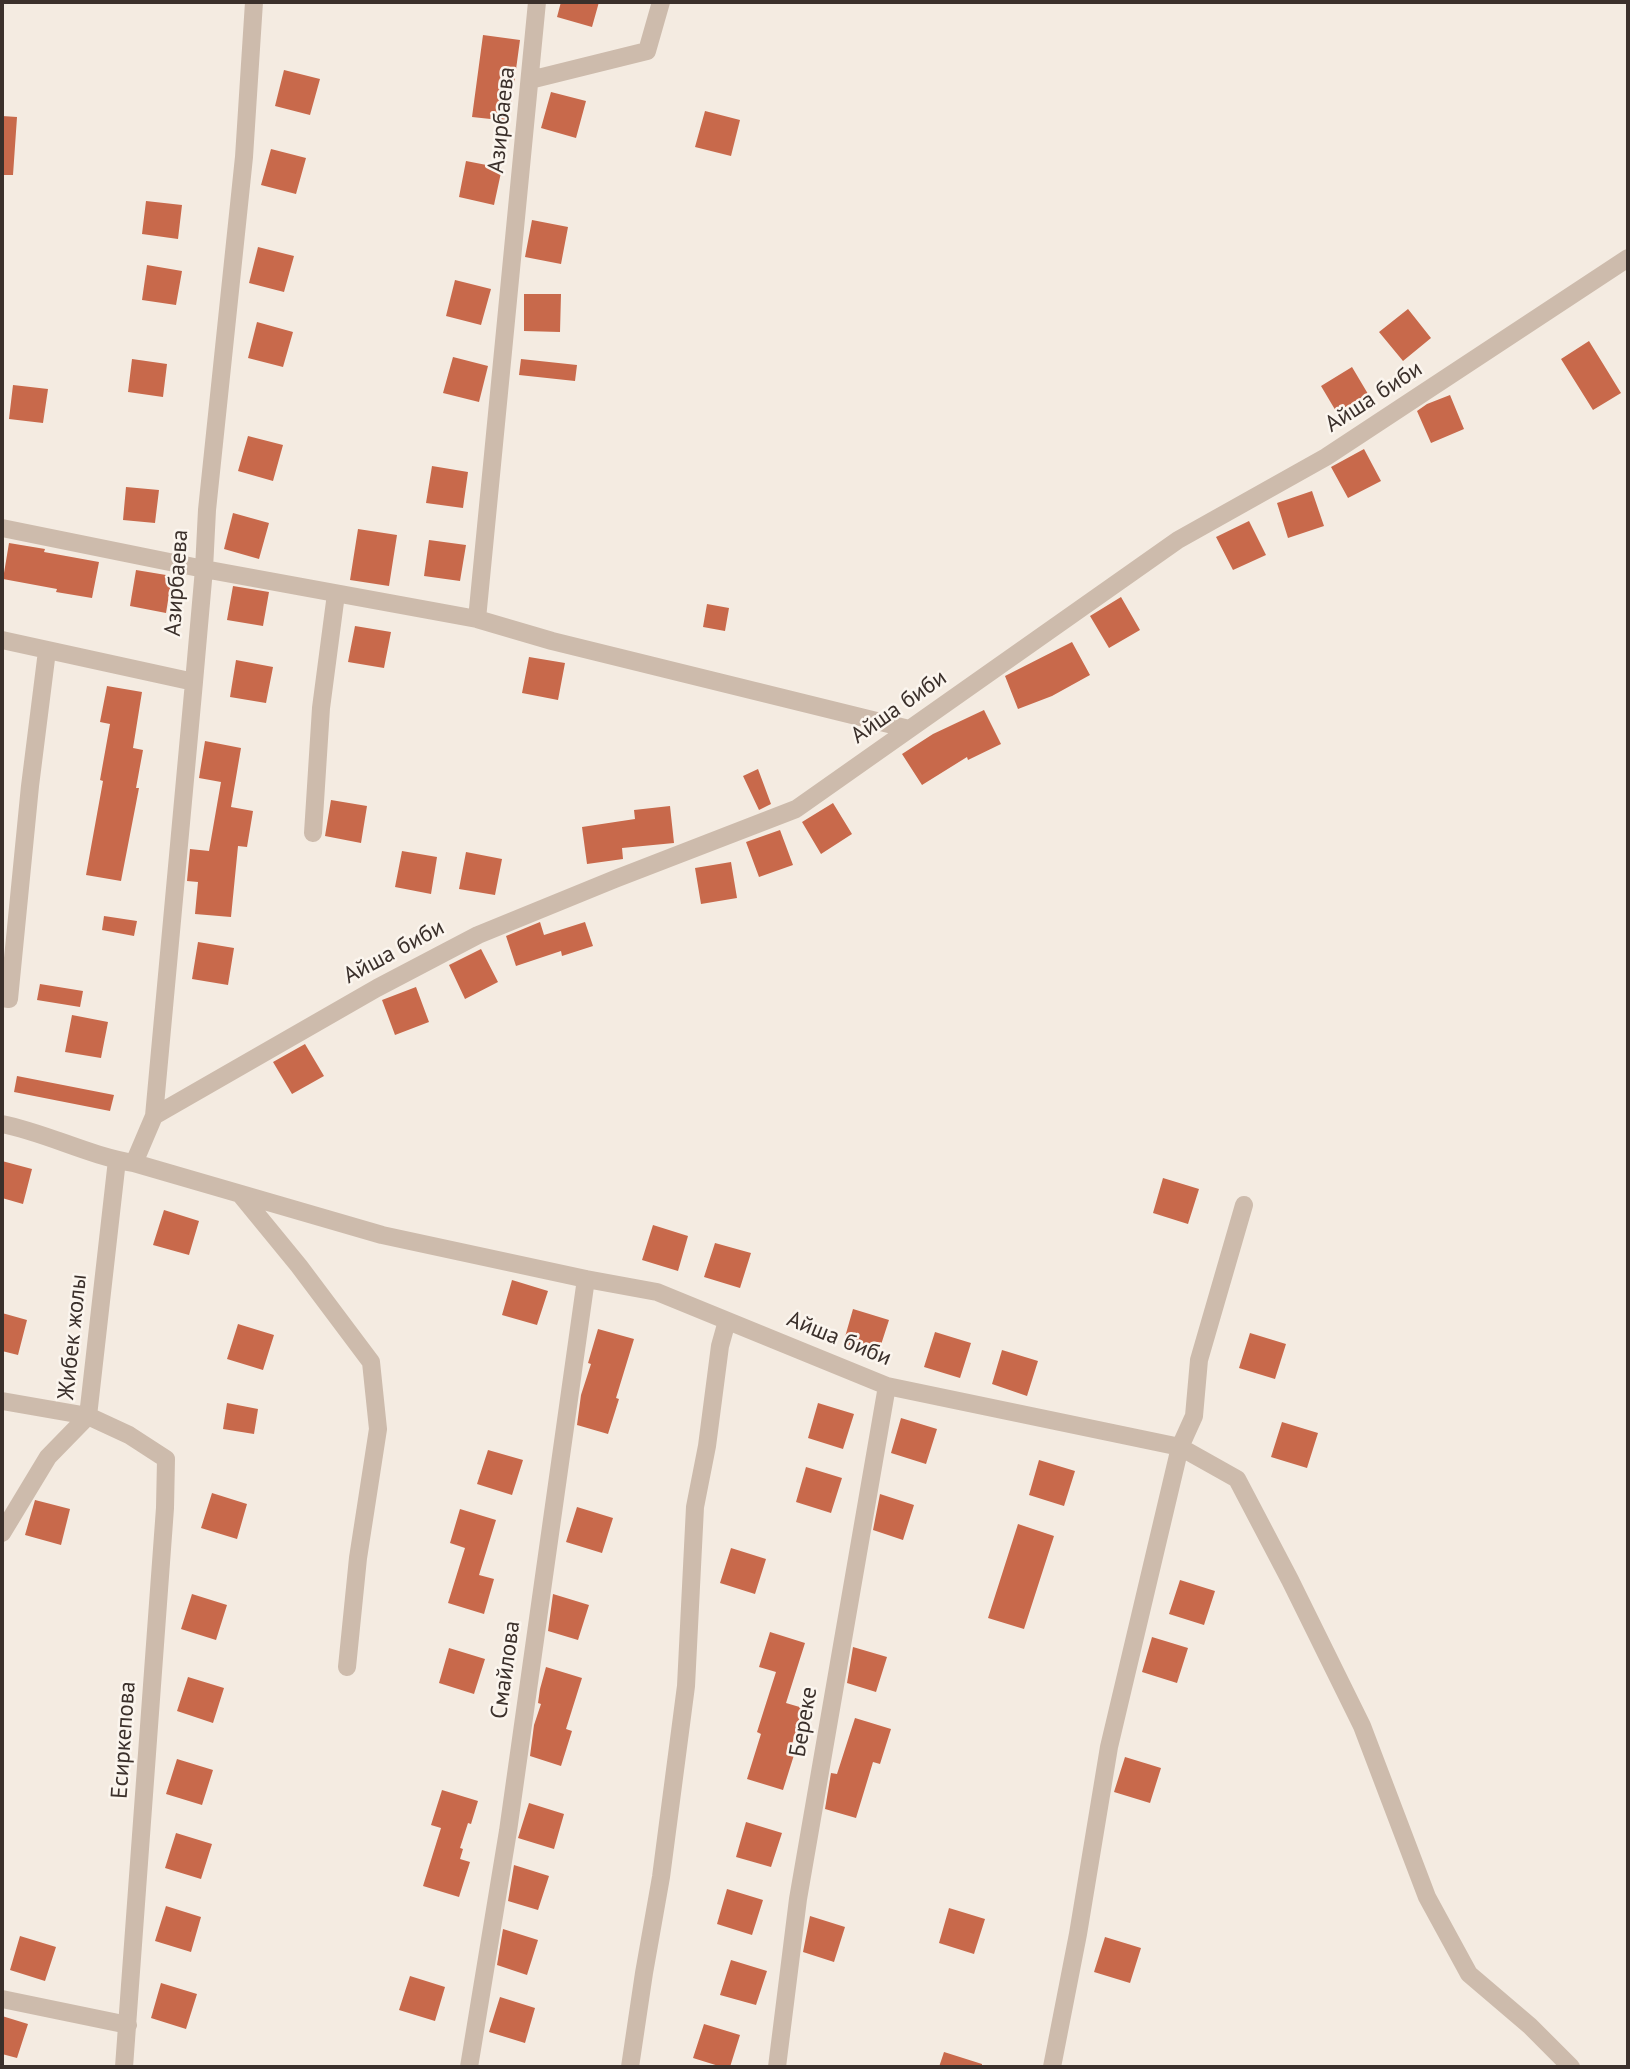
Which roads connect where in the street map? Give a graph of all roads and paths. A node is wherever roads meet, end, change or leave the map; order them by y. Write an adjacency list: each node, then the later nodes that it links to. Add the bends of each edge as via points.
1 (254, 2): 7 (street, Азирбаева, via 244,157)
2 (537, 2): 4 (street, Азирбаева)
3 (662, 2): 4 (street, via 648,51)
4 (530, 80): 9 (street, Азирбаева)
5 (1628, 258): 13 (street, Айша биби, via 1326,457 1178,540)
6 (2, 528): 7 (street)
7 (204, 569): 8 (street); 12 (street, Азирбаева)
8 (336, 593): 9 (street); 14 (street, via 321,708)
9 (477, 619): 13 (street)
10 (2, 640): 11 (street)
11 (47, 650): 12 (street); 15 (street, via 9,999)
12 (194, 682): 16 (street, Азирбаева)
13 (909, 729): 16 (street, Айша биби, via 796,809 478,935)
14 (313, 833)
15 (2, 998)
16 (154, 1116): 18 (street, Азирбаева)
17 (2, 1124): 18 (street, Айша биби)
18 (126, 1162): 19 (street, Айша биби); 25 (street, Жибек жолы)
19 (240, 1194): 21 (street, Айша биби, via 382,1235); 28 (street, via 370,1362 378,1429)
20 (1244, 1205): 26 (street, via 1199,1360 1194,1416)
21 (586, 1279): 22 (street, Айша биби, via 657,1292); 32 (street, Смайлова, via 508,1831)
22 (727, 1321): 23 (street, Айша биби); 33 (street, via 695,1507 686,1686)
23 (887, 1386): 26 (street, Айша биби); 34 (street, Береке, via 798,1899)
24 (2, 1402): 25 (street)
25 (88, 1416): 27 (street, Жибек жолы, via 48,1457); 30 (street, Есиркепова, via 129,1435 166,1460)
26 (1180, 1447): 35 (street, via 1109,1747); 36 (street, Айша биби, via 1237,1479 1362,1726 1427,1897 1469,1974)
27 (2, 1533)
28 (347, 1667)
29 (2, 1999): 30 (street)
30 (128, 2025): 31 (street, Есиркепова)
31 (124, 2067)
32 (469, 2067)
33 (630, 2067)
34 (777, 2067)
35 (1052, 2067)
36 (1571, 2067)

